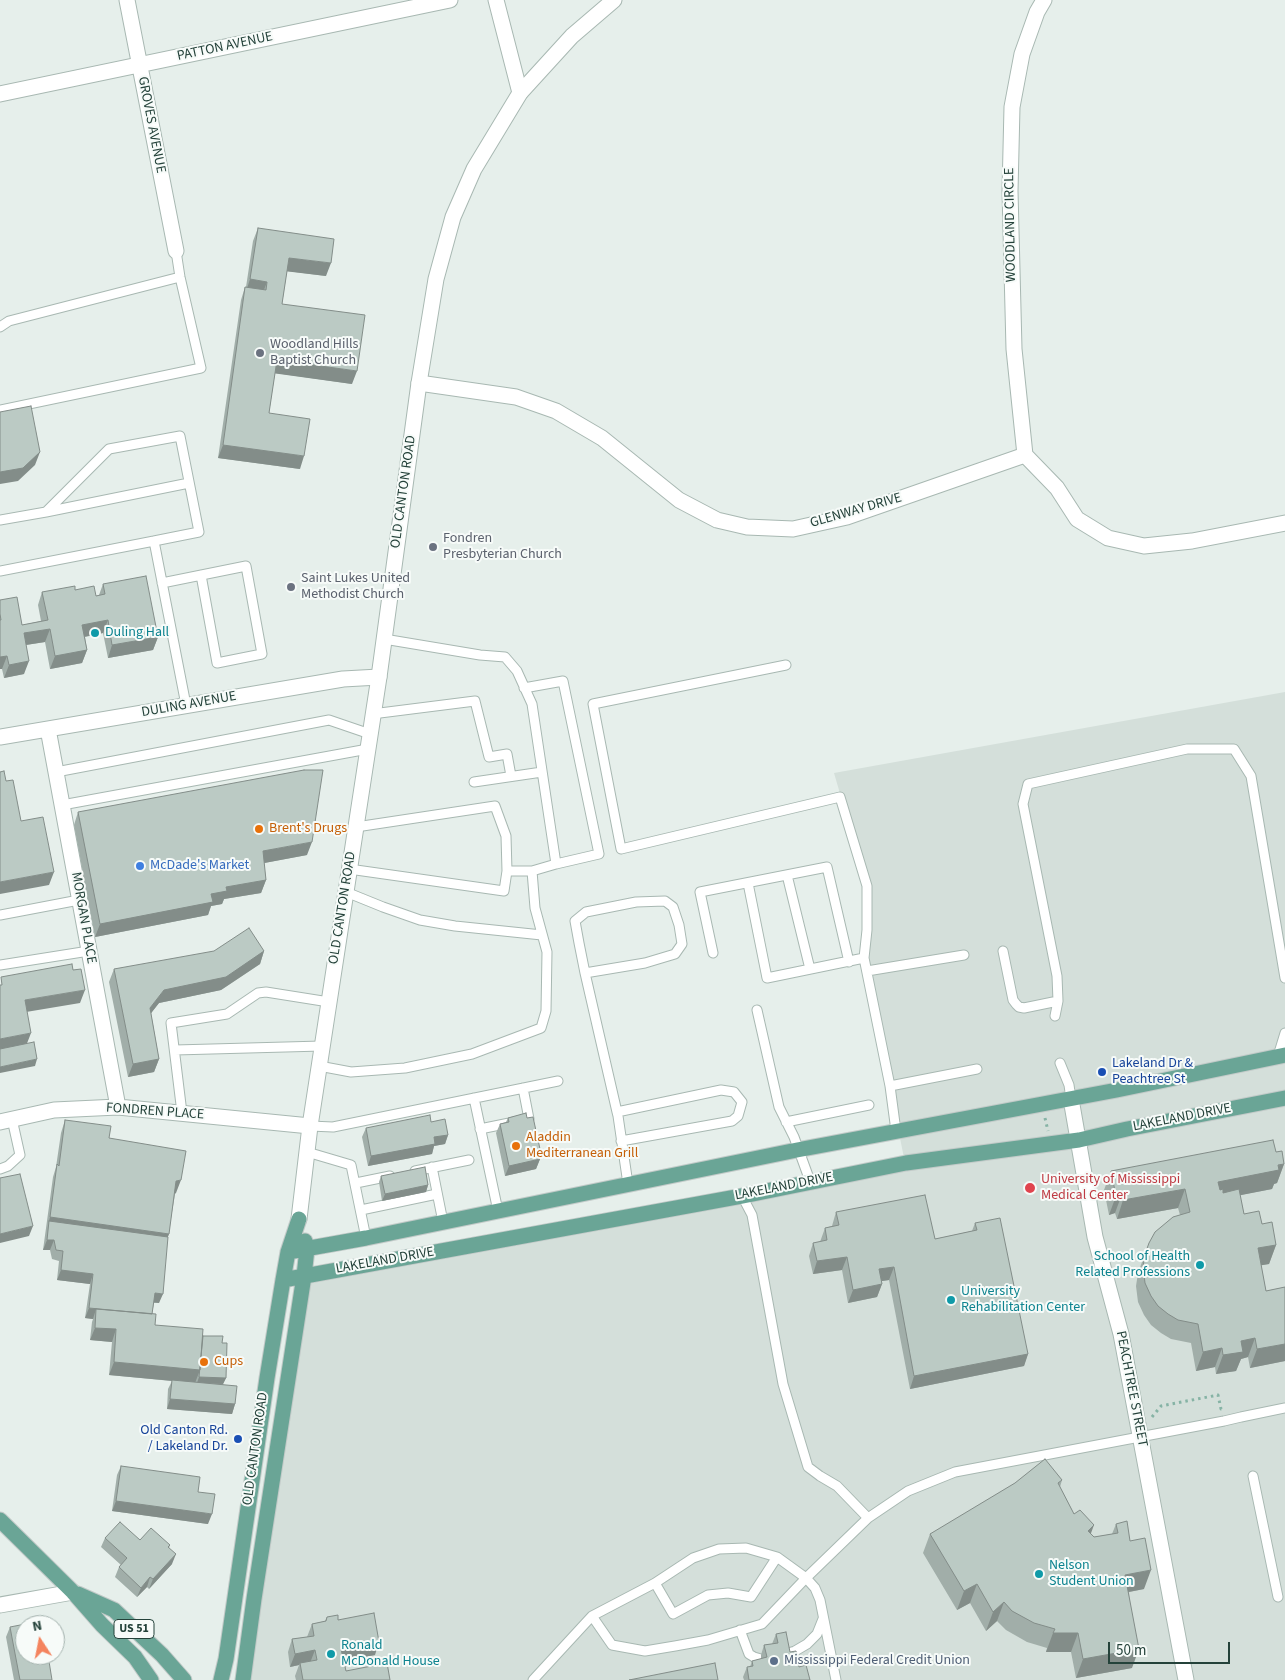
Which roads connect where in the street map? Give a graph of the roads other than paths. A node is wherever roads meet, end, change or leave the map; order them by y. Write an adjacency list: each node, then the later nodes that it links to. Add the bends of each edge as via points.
1 (127, 0): 6 (street, GROVES AVENUE)
2 (450, 0): 6 (street, PATTON AVENUE)
3 (496, 0): 7 (street)
4 (614, 0): 7 (street, OLD CANTON ROAD, via 572,36)
5 (1044, 0): 14 (street, WOODLAND CIRCLE, via 1022,54 1012,107 1010,192 1014,349)
6 (139, 65): 8 (street, PATTON AVENUE); 9 (street, GROVES AVENUE)
7 (520, 93): 12 (street, OLD CANTON ROAD, via 474,169 454,217 436,279)
8 (0, 94)
9 (176, 251): 10 (lane)
10 (180, 277): 11 (lane, via 9,321); 13 (lane, via 201,368)
11 (0, 327)
12 (419, 383): 14 (street, GLENWAY DRIVE, via 516,398 556,411 602,438 679,500 717,520 747,527 793,529 847,517); 23 (street, OLD CANTON ROAD)
13 (0, 410)
14 (1025, 455): 18 (street, via 1057,488 1077,519 1108,538 1144,546 1192,541)
15 (189, 483): 16 (lane); 16 (lane, via 180,436 109,449); 19 (lane, via 199,532)
16 (46, 512): 17 (lane)
17 (0, 520)
18 (1285, 523)
19 (154, 541): 20 (lane); 22 (lane)
20 (0, 571)
21 (201, 576): 21 (lane, via 246,566 262,654 217,663); 22 (lane)
22 (162, 583): 27 (lane)
23 (384, 639): 25 (street, OLD CANTON ROAD); 26 (lane, via 505,657)
24 (786, 665): 52 (lane, via 593,704 621,850 840,798 867,886)
25 (379, 677): 27 (street, DULING AVENUE, via 350,678); 28 (street, OLD CANTON ROAD)
26 (524, 688): 33 (lane, via 532,704); 38 (lane, via 563,681 599,854)
27 (186, 705): 29 (street, DULING AVENUE)
28 (372, 714): 31 (street, OLD CANTON ROAD); 34 (lane, via 475,701 489,757 507,754)
29 (48, 729): 30 (street, DULING AVENUE); 32 (street, MORGAN PLACE)
30 (0, 737)
31 (369, 742): 32 (lane, via 329,720); 36 (lane); 37 (street, OLD CANTON ROAD)
32 (56, 772): 36 (street, MORGAN PLACE)
33 (542, 772): 34 (lane); 38 (lane)
34 (511, 776): 35 (lane)
35 (474, 782)
36 (62, 804): 45 (street, MORGAN PLACE)
37 (356, 827): 39 (street, OLD CANTON ROAD); 41 (lane, via 496,806 506,836)
38 (556, 864): 40 (lane)
39 (349, 869): 41 (lane, via 504,891); 44 (street, OLD CANTON ROAD)
40 (532, 871): 41 (lane); 47 (lane, via 535,908)
41 (507, 872)
42 (787, 875): 43 (lane); 53 (lane, via 827,867); 55 (lane)
43 (748, 883): 50 (lane, via 700,892); 55 (lane, via 767,978)
44 (346, 892): 47 (lane, via 420,920); 60 (street, OLD CANTON ROAD)
45 (79, 900): 46 (lane); 48 (street, MORGAN PLACE)
46 (0, 914)
47 (542, 935): 68 (lane, via 547,952 546,1011 541,1028 472,1054 405,1068 351,1072)
48 (89, 951): 54 (lane); 77 (street, MORGAN PLACE)
49 (1003, 951): 59 (lane, via 1016,1004 1024,1008)
50 (713, 953)
51 (964, 955): 56 (lane)
52 (864, 958): 53 (lane); 56 (lane)
53 (849, 962): 55 (lane)
54 (0, 964)
55 (810, 969)
56 (867, 971): 71 (lane)
57 (585, 973): 57 (lane, via 576,921 586,912 636,902 665,901 673,907 682,944 676,954); 78 (lane)
58 (1285, 978): 59 (lane, via 1251,776 1234,749 1187,749 1028,784 1022,804 1057,976)
59 (1058, 1001): 62 (lane)
60 (329, 1002): 64 (street, OLD CANTON ROAD); 65 (lane, via 258,993 227,1014 171,1023)
61 (757, 1010): 81 (lane, via 774,1092)
62 (1055, 1016)
63 (1285, 1033): 66 (lane)
64 (322, 1046): 65 (lane); 68 (street, OLD CANTON ROAD)
65 (175, 1050): 79 (lane)
66 (1282, 1056): 75 (main road, LAKELAND DRIVE)
67 (1060, 1063): 75 (lane)
68 (319, 1066): 82 (street, OLD CANTON ROAD)
69 (977, 1069): 71 (lane)
70 (558, 1081): 72 (lane)
71 (890, 1086): 84 (lane)
72 (523, 1088): 73 (lane); 83 (lane, via 529,1119)
73 (474, 1098): 82 (lane, via 333,1127); 83 (lane)
74 (1285, 1098): 85 (main road, LAKELAND DRIVE)
75 (1071, 1099): 84 (main road, LAKELAND DRIVE); 85 (street, PEACHTREE STREET)
76 (869, 1104): 81 (lane)
77 (118, 1107): 79 (street, FONDREN PLACE); 80 (street, FONDREN PLACE, via 54,1110)
78 (617, 1112): 86 (lane); 86 (lane, via 721,1090 734,1092 742,1102 738,1116 732,1121)
79 (182, 1113): 82 (street, FONDREN PLACE)
80 (6, 1121): 91 (lane, via 20,1155)
81 (786, 1122): 87 (lane)
82 (310, 1126): 88 (street, OLD CANTON ROAD)
83 (480, 1129): 98 (lane)
84 (896, 1131): 87 (main road, LAKELAND DRIVE)
85 (1079, 1140): 92 (main road, LAKELAND DRIVE, via 906,1163); 107 (street, PEACHTREE STREET, via 1095,1237)
86 (621, 1141): 94 (lane)
87 (797, 1150): 92 (lane); 94 (main road, LAKELAND DRIVE)
88 (307, 1152): 93 (lane, via 352,1164); 99 (street, OLD CANTON ROAD)
89 (469, 1160): 90 (lane)
90 (432, 1168): 93 (lane); 95 (lane)
91 (0, 1169)
92 (810, 1181): 96 (main road, LAKELAND DRIVE)
93 (356, 1183): 97 (lane)
94 (628, 1184): 98 (main road, LAKELAND DRIVE)
95 (438, 1194): 97 (lane); 100 (lane)
96 (742, 1196): 104 (main road, LAKELAND DRIVE); 109 (lane, via 752,1215 783,1384 808,1467 837,1486)
97 (361, 1210): 101 (lane)
98 (498, 1211): 100 (main road, LAKELAND DRIVE)
99 (299, 1219): 102 (main road, OLD CANTON ROAD); 103 (main road, OLD CANTON ROAD)
100 (443, 1222): 101 (main road, LAKELAND DRIVE)
101 (366, 1238): 102 (main road, LAKELAND DRIVE)
102 (307, 1249): 103 (main road, LAKELAND DRIVE); 104 (main road, OLD CANTON ROAD)
103 (288, 1252): 105 (main road, OLD CANTON ROAD)
104 (304, 1276): 105 (main road, LAKELAND DRIVE); 125 (main road, OLD CANTON ROAD)
105 (282, 1280): 124 (main road, OLD CANTON ROAD)
106 (1285, 1408): 107 (lane)
107 (1148, 1436): 109 (lane, via 955,1472 908,1491); 128 (street, PEACHTREE STREET)
108 (1253, 1476): 115 (lane)
109 (868, 1518): 112 (lane)
110 (0, 1520): 114 (main road, US 51)
111 (777, 1557): 112 (lane); 113 (lane, via 746,1548 719,1549 693,1558); 113 (lane, via 751,1597 708,1595 673,1614)
112 (806, 1578): 118 (lane, via 815,1588); 119 (lane, via 762,1624)
113 (655, 1583): 117 (lane)
114 (73, 1592): 116 (street); 122 (main road, US 51, via 135,1657); 123 (main road, US 51, via 114,1610)
115 (1278, 1597)
116 (0, 1605)
117 (592, 1616): 119 (lane, via 612,1645 645,1651 708,1640); 126 (lane)
118 (823, 1619): 120 (lane, via 817,1634 808,1644); 127 (lane)
119 (740, 1630): 121 (lane, via 749,1654)
120 (785, 1654)
121 (761, 1659)
122 (151, 1680)
123 (184, 1680)
124 (221, 1680)
125 (243, 1680)
126 (533, 1680)
127 (836, 1680)
128 (1186, 1680)

